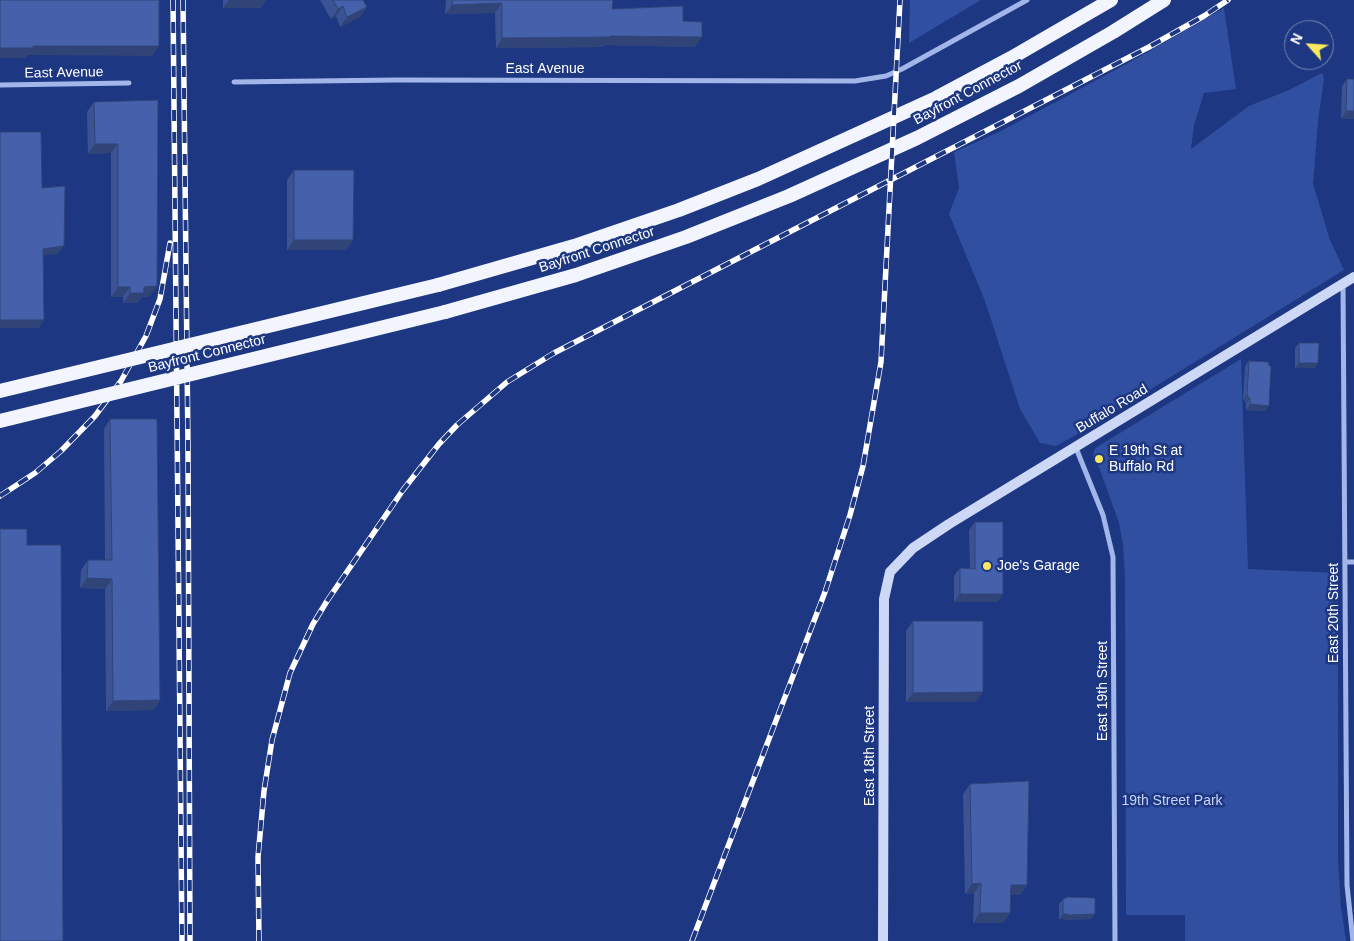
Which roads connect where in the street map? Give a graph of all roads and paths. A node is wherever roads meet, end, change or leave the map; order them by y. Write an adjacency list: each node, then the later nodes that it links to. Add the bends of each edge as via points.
1 (1027, 0): 4 (street, East Avenue, via 918,62 886,76 855,81)
2 (1111, 0): 9 (highway, Bayfront Connector, bridge, via 936,98 758,179 679,210 574,246 438,285)
3 (1164, 0): 10 (highway, Bayfront Connector, bridge, via 1019,86 917,138 686,238 576,275 445,312)
4 (234, 82)
5 (129, 83): 6 (street, East Avenue)
6 (0, 85)
7 (1354, 277): 8 (main road, Buffalo Road)
8 (1343, 284): 11 (main road, Buffalo Road); 12 (street, East 20th Street)
9 (0, 391)
10 (0, 421)
11 (1076, 448): 14 (main road, Buffalo Road, via 936,532 913,548); 16 (street, East 19th Street, via 1103,515 1114,556)
12 (1345, 562): 13 (street); 17 (street, East 20th Street, via 1347,886)
13 (1354, 562)
14 (890, 572): 15 (main road, East 18th Street, via 884,599)
15 (883, 941)
16 (1115, 941)
17 (1353, 941)

